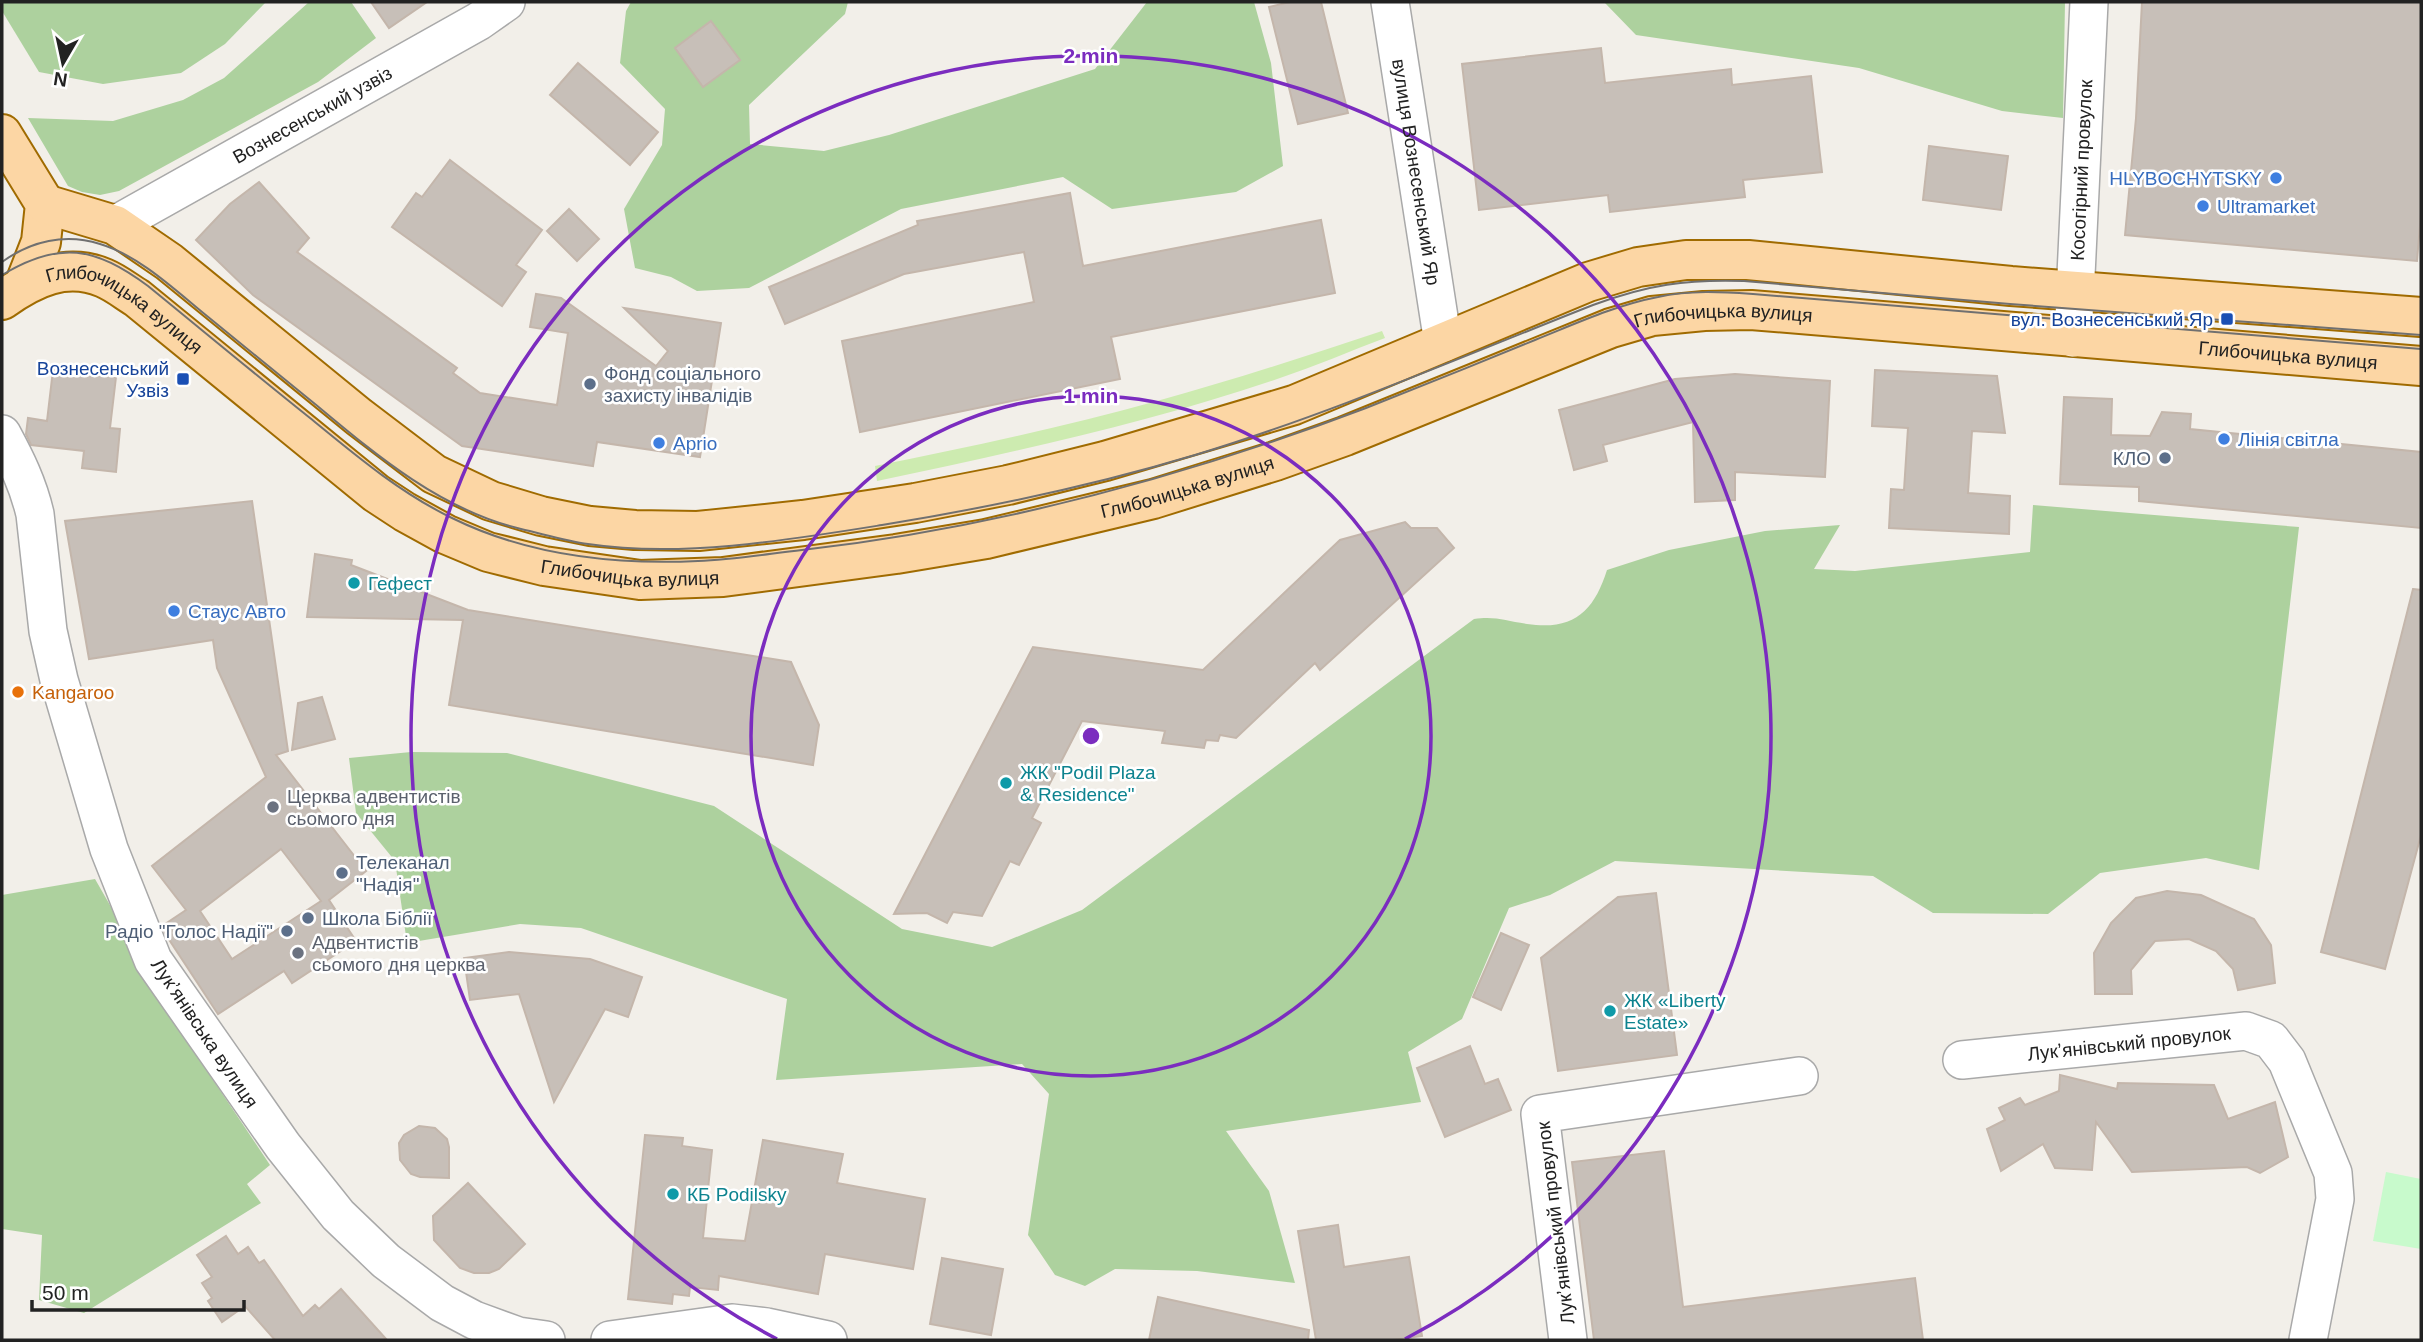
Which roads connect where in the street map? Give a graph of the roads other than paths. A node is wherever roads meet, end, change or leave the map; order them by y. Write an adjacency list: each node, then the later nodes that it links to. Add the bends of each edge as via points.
1 (506, 2): 6 (street, Вознесенський узвіз, via 479,22)
2 (1390, 2): 11 (street, вулиця Вознесенський Яр)
3 (2089, 2): 7 (street, Косогірний провулок)
4 (2, 134): 5 (main road)
5 (45, 204): 6 (main road, Глибочицька вулиця); 8 (main road, via 40,242)
6 (115, 226): 11 (main road, Глибочицька вулиця, via 169,262 434,474 491,501 541,516 635,530 698,531 803,520 1008,485 1294,405)
7 (2076, 291): 9 (main road, Глибочицька вулиця); 10 (street, Косогірний провулок); 11 (main road, Глибочицька вулиця, via 1748,260 1686,260 1638,267 1588,282)
8 (13, 292): 10 (main road, Глибочицька вулиця, via 64,271 105,278 137,298 405,512 488,552 544,566 640,580 723,577 896,554 1153,499 1345,436 1611,328 1652,316 1751,310)
9 (2421, 317)
10 (2073, 338): 12 (main road, Глибочицька вулиця)
11 (1443, 342)
12 (2421, 366)
13 (2, 434): 16 (street, Лукʼянівська вулиця, via 31,496 48,631 59,680 109,849 153,960 283,1146 338,1215 386,1261 442,1303 517,1336)
14 (1962, 1060): 20 (street, Лукʼянівський провулок, via 2246,1031 2271,1040 2287,1061 2333,1173 2335,1199)
15 (1799, 1076): 19 (street, Лукʼянівський провулок, via 1539,1114)
16 (545, 1340)
17 (611, 1340): 18 (street, via 732,1323)
18 (828, 1340)
19 (1568, 1340)
20 (2308, 1340)

